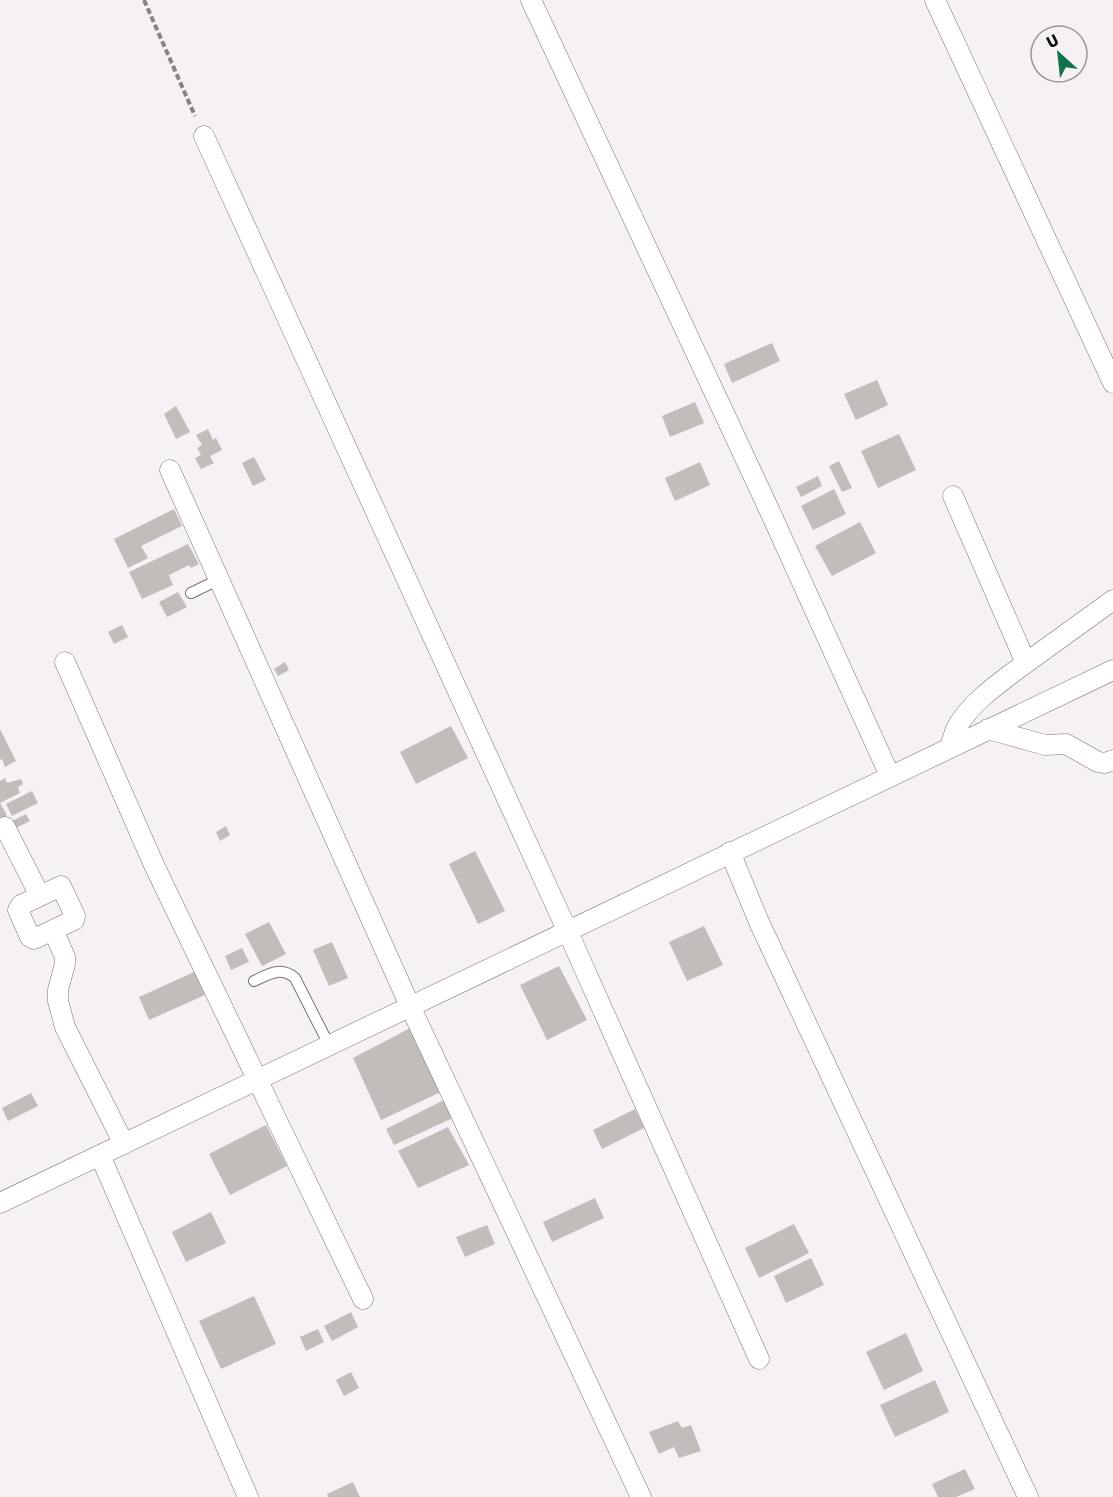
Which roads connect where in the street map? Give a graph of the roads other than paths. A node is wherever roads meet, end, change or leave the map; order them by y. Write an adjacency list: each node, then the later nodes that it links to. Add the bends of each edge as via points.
1 (531, 0): 16 (street)
2 (935, 0): 4 (street)
3 (204, 136): 21 (street)
4 (1113, 383)
5 (170, 470): 7 (street)
6 (953, 496): 11 (street)
7 (218, 580): 8 (lane); 23 (street)
8 (191, 593)
9 (1113, 600): 11 (street)
10 (64, 662): 25 (street, via 154,865)
11 (1026, 663): 14 (street, via 967,713)
12 (1113, 670): 13 (street)
13 (988, 729): 14 (street); 15 (street, via 1045,745 1066,744 1098,762)
14 (950, 747): 16 (street)
15 (1113, 760)
16 (890, 776): 18 (street)
17 (0, 828): 19 (street, via 5,827)
18 (730, 852): 21 (street); 33 (street, via 759,922)
19 (40, 896): 20 (street, via 18,910 30,937 34,939); 20 (street, via 61,886 75,916)
20 (53, 930): 26 (street, via 66,964 57,990 65,1027)
21 (567, 930): 23 (street); 30 (street)
22 (254, 981): 24 (lane, via 275,972 290,973)
23 (410, 1006): 24 (street); 32 (street)
24 (329, 1045): 25 (street)
25 (259, 1079): 26 (street); 29 (street)
26 (124, 1144): 27 (street)
27 (100, 1155): 28 (street); 31 (street)
28 (0, 1203)
29 (363, 1299)
30 (759, 1359)
31 (248, 1497)
32 (641, 1497)
33 (1028, 1497)

